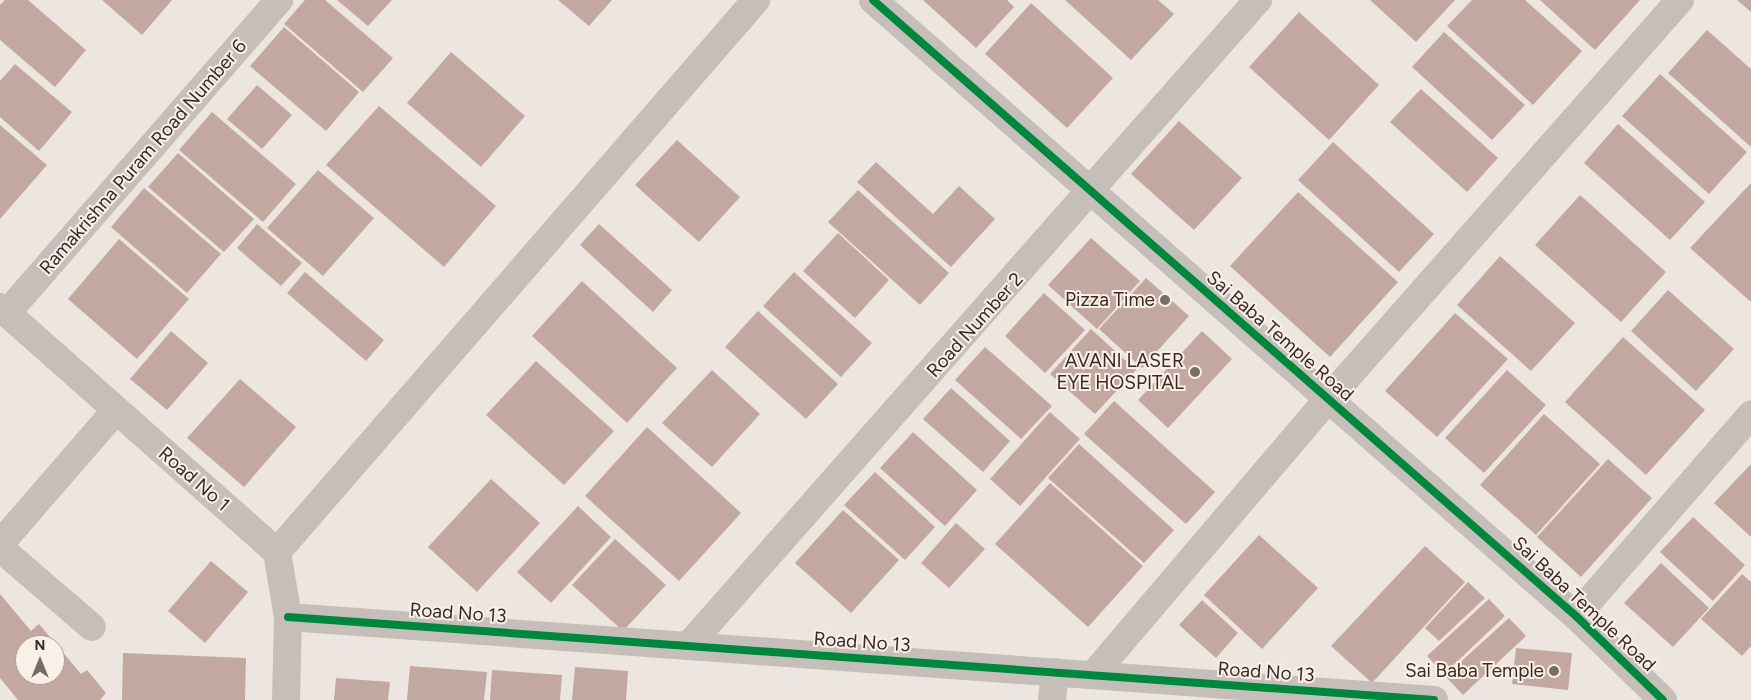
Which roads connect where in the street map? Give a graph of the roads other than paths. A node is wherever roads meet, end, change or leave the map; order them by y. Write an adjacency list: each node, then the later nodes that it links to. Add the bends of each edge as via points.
1 (279, 0): 7 (street, Ramakrishna Puram Road Number 6)
2 (756, 0): 13 (street)
3 (872, 0): 6 (street, Sai Baba Temple Road)
4 (1258, 0): 6 (street, Road Number 2)
5 (1680, 0): 8 (street)
6 (1093, 193): 8 (street, Sai Baba Temple Road); 17 (street, Road Number 2)
7 (3, 310): 9 (street, Road No 1)
8 (1328, 399): 14 (street, Sai Baba Temple Road); 19 (street)
9 (116, 410): 11 (street); 13 (street, Road No 1)
10 (1751, 415): 14 (street)
11 (0, 544)
12 (0, 548): 16 (street)
13 (277, 552): 15 (street)
14 (1576, 616): 23 (street, Sai Baba Temple Road)
15 (288, 617): 17 (street, Road No 13); 20 (street)
16 (92, 627)
17 (688, 646): 18 (street, Road No 13)
18 (1055, 672): 19 (street, Road No 13); 21 (street)
19 (1093, 676): 22 (street, Road No 13)
20 (286, 700)
21 (1052, 700)
22 (1434, 700)
23 (1663, 700)

